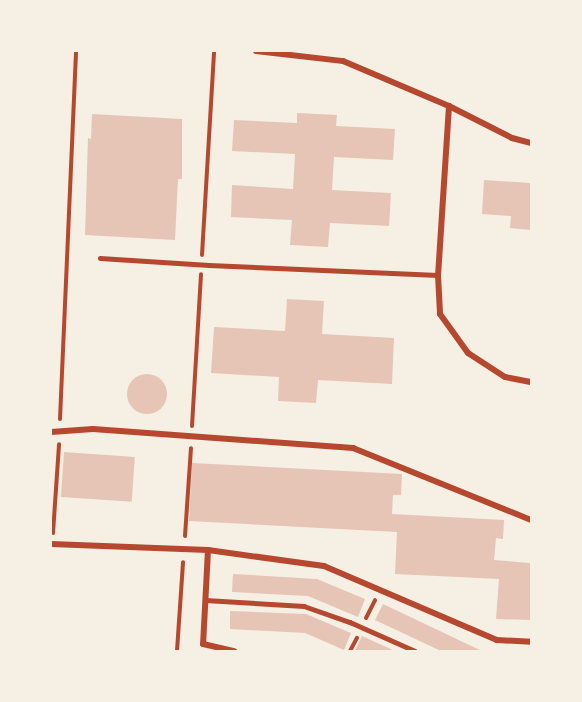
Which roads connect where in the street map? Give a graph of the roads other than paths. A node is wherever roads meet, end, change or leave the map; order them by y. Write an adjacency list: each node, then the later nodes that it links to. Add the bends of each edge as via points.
1 (256, 51): 2 (street, via 344,61)
2 (449, 106): 3 (street, via 512,138); 5 (street)
3 (531, 143)
4 (100, 258): 5 (lane)
5 (438, 275): 6 (street, via 440,314 468,353 505,377)
6 (531, 382)
7 (51, 432): 8 (street, via 93,429 192,434 353,448)
8 (531, 520)
9 (52, 544): 10 (street)
10 (208, 550): 11 (street); 12 (street, via 324,566 497,640)
11 (205, 600): 13 (street, via 203,644); 14 (lane, via 304,606)
12 (531, 642)
13 (234, 651)
14 (415, 651)

